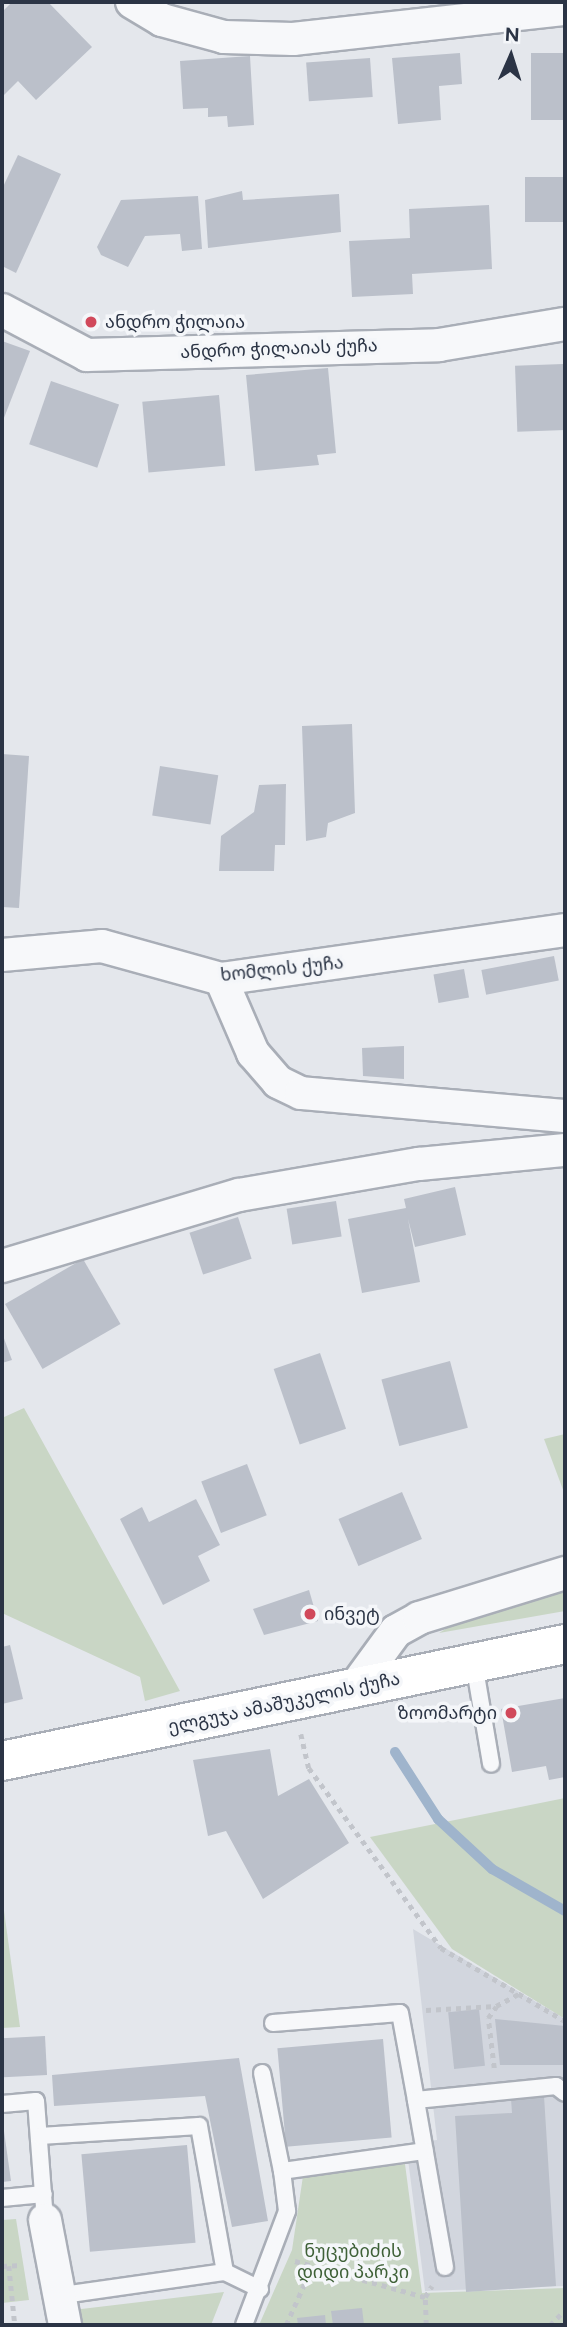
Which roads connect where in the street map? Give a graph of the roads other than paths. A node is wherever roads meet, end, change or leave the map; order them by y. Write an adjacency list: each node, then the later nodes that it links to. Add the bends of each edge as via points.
1 (132, 2): 2 (street, via 162,20 224,37 293,39)
2 (565, 9)
3 (2, 310): 4 (street, ანდრო ჭილაიას ქუჩა, via 87,355 439,345)
4 (565, 324)
5 (565, 930): 7 (street, ხომლის ქუჩა)
6 (2, 956): 7 (street, ხომლის ქუჩა, via 102,946)
7 (221, 979): 8 (street, via 253,1053 278,1082 301,1093)
8 (565, 1116)
9 (565, 1150): 10 (street, via 419,1164 239,1195)
10 (8, 1257)
11 (565, 1573): 14 (street, via 419,1618 396,1631)
12 (565, 1644): 13 (main road, ელგუჯა ამაშუკელის ქუჩა)
13 (474, 1663): 14 (main road, ელგუჯა ამაშუკელის ქუჩა); 16 (lane)
14 (355, 1687): 15 (main road, ელგუჯა ამაშუკელის ქუჩა)
15 (2, 1761)
16 (491, 1764)
17 (273, 2023): 20 (lane, via 400,2012)
18 (262, 2073): 24 (lane)
19 (565, 2093): 20 (lane, via 556,2086)
20 (416, 2100): 23 (lane)
21 (2, 2104): 22 (lane, via 36,2101)
22 (40, 2136): 26 (lane); 28 (lane, via 199,2126)
23 (425, 2151): 24 (lane); 27 (lane)
24 (282, 2171): 29 (lane, via 288,2210)
25 (2, 2198): 26 (lane)
26 (45, 2207): 30 (street)
27 (445, 2267)
28 (225, 2272): 29 (lane); 30 (lane)
29 (260, 2289): 31 (lane)
30 (61, 2311)
31 (244, 2325)

